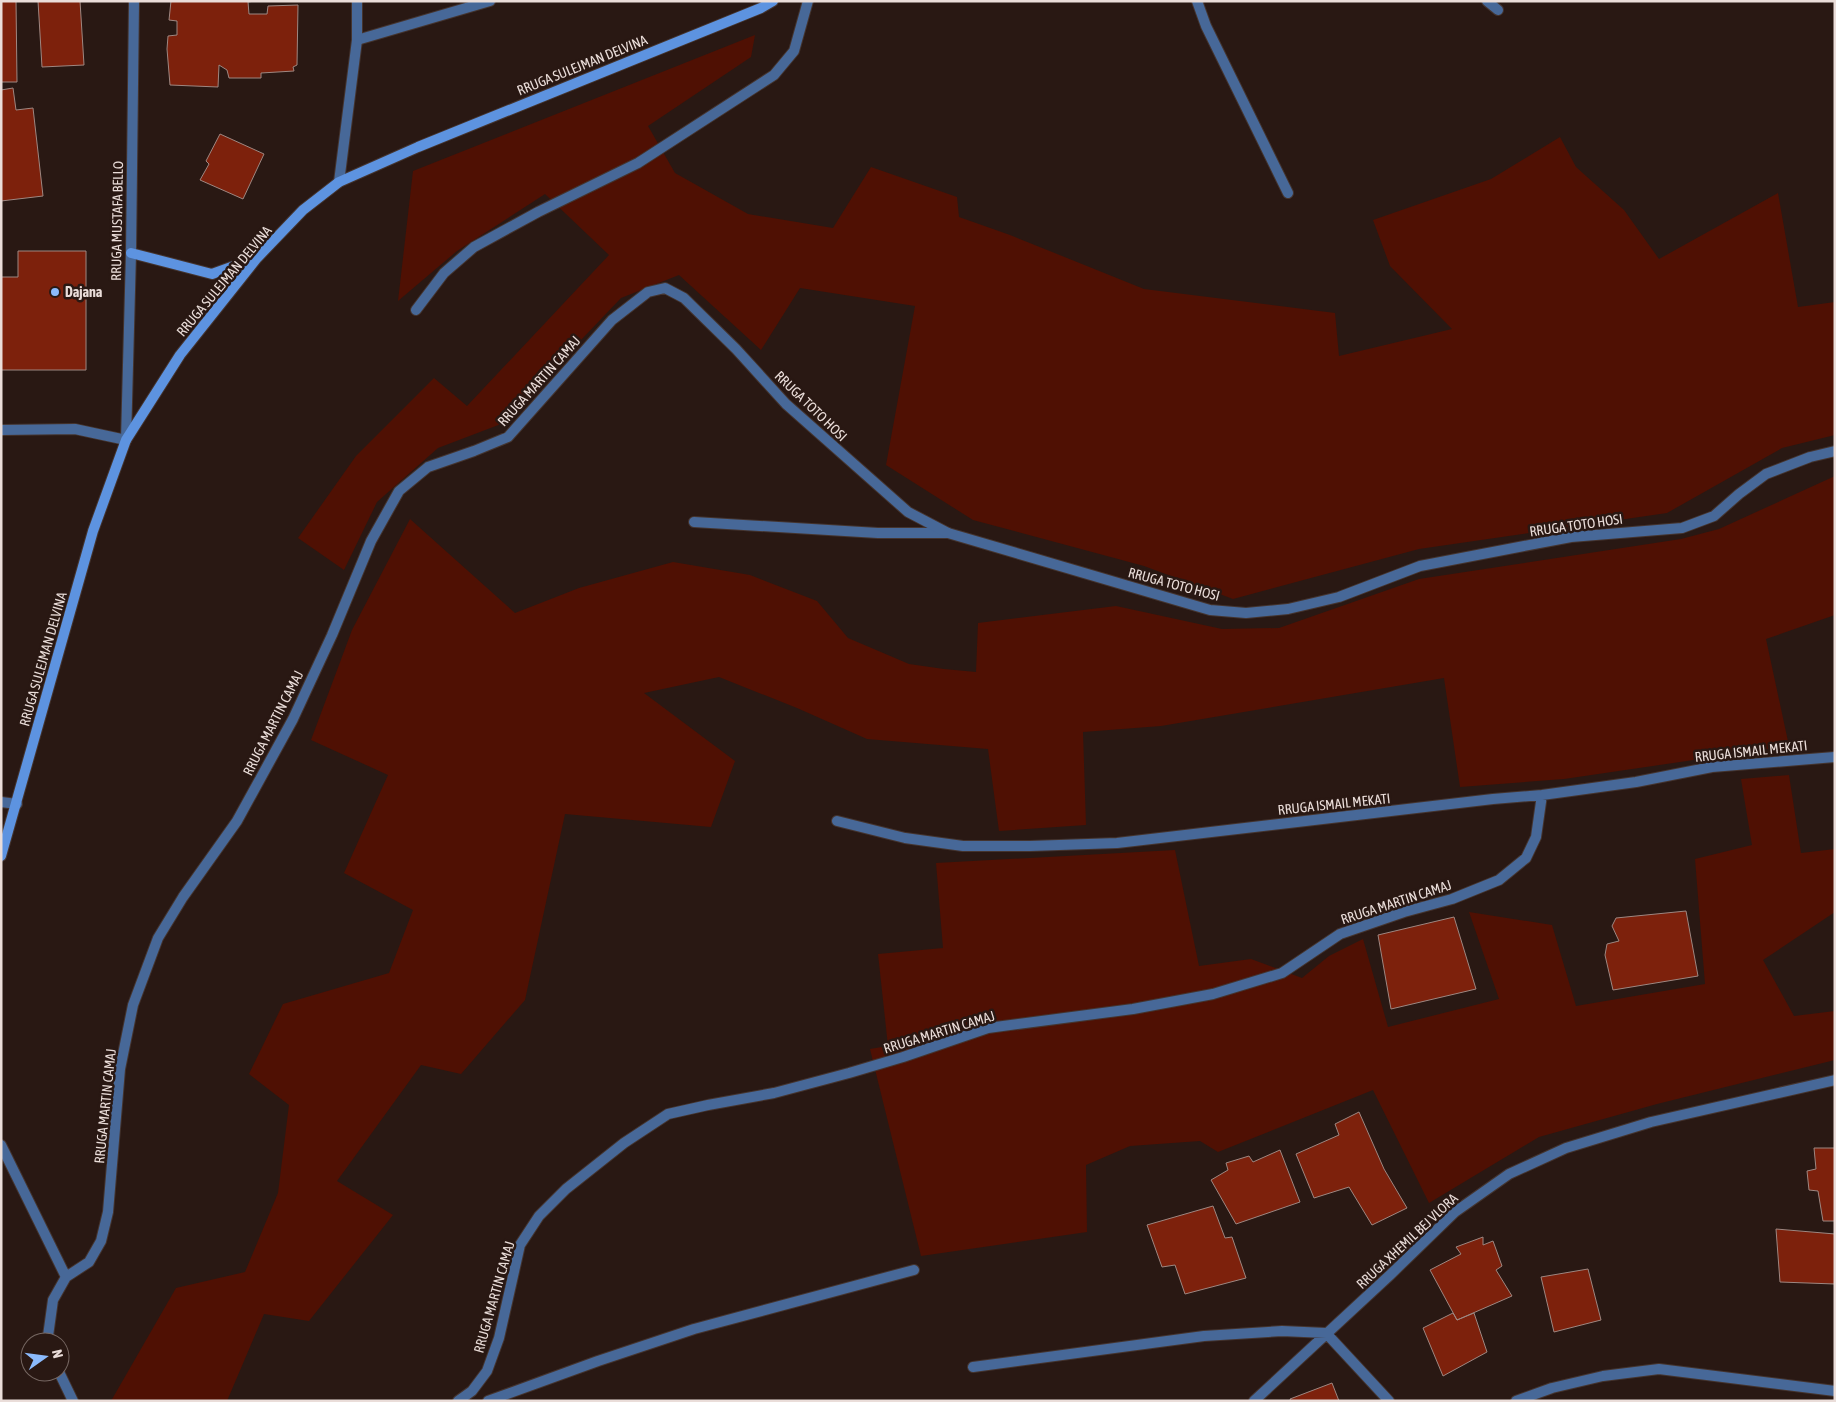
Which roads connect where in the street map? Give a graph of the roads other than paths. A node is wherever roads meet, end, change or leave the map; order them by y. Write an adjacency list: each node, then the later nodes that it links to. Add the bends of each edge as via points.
1 (134, 1): 12 (street, RRUGA MUSTAFA BELLO)
2 (357, 1): 9 (street)
3 (490, 1): 9 (street)
4 (773, 1): 10 (main road, RRUGA SULEJMAN DELVINA)
5 (808, 1): 15 (street, via 794,51 774,75 638,163 474,247 444,273)
6 (1197, 1): 11 (street, via 1206,26)
7 (1487, 1): 8 (street)
8 (1498, 10)
9 (357, 40): 10 (street)
10 (339, 182): 13 (main road, RRUGA SULEJMAN DELVINA, via 304,210)
11 (1288, 193)
12 (131, 254): 13 (main road, via 212,274); 17 (street, RRUGA MUSTAFA BELLO)
13 (257, 258): 17 (main road, RRUGA SULEJMAN DELVINA, via 180,355)
14 (665, 288): 20 (street, RRUGA TOTO HOSI, via 684,298 786,404 901,506); 30 (street, RRUGA MARTIN CAMAJ, via 648,292 612,320 508,437 428,466 399,491 371,541 294,719 237,821 158,938 133,1005 120,1069 108,1212 101,1241 89,1262)
15 (416, 310)
16 (1, 430): 17 (street, via 74,429)
17 (126, 440): 24 (main road, RRUGA SULEJMAN DELVINA, via 93,531)
18 (1835, 451): 20 (street, RRUGA TOTO HOSI, via 1766,474 1714,516 1682,528 1571,537 1429,564 1339,597 1288,609 1246,613 1210,610)
19 (694, 522): 20 (street, via 878,533)
20 (948, 533)
21 (1835, 757): 22 (street, RRUGA ISMAIL MEKATI, via 1712,767)
22 (1542, 795): 25 (street, RRUGA ISMAIL MEKATI, via 1117,844 963,846 905,838); 37 (street, RRUGA MARTIN CAMAJ, via 1536,837 1526,858 1499,880 1452,899 1340,934 1282,973 1213,994 1133,1009 988,1028 849,1073 774,1093 668,1114 610,1154 566,1189 539,1216 520,1245 499,1338 487,1371 472,1392)
23 (1, 802): 24 (street)
24 (17, 804): 26 (main road, RRUGA SULEJMAN DELVINA)
25 (837, 821)
26 (1, 856)
27 (1835, 1080): 32 (street, RRUGA XHEMIL BEJ VLORA, via 1652,1122 1566,1148 1509,1174 1455,1212)
28 (1, 1145): 30 (street)
29 (914, 1270): 38 (street, via 694,1329)
30 (66, 1277): 31 (street, RRUGA MARTIN CAMAJ, via 53,1300)
31 (49, 1332)
32 (1326, 1333): 33 (street, via 1282,1331 1204,1336); 39 (street, RRUGA XHEMIL BEJ VLORA); 40 (street)
33 (973, 1367)
34 (63, 1382): 36 (street)
35 (1835, 1391): 41 (street, via 1659,1369 1603,1376 1552,1388)
36 (73, 1401)
37 (458, 1401)
38 (488, 1401)
39 (1254, 1401)
40 (1388, 1401)
41 (1516, 1401)

